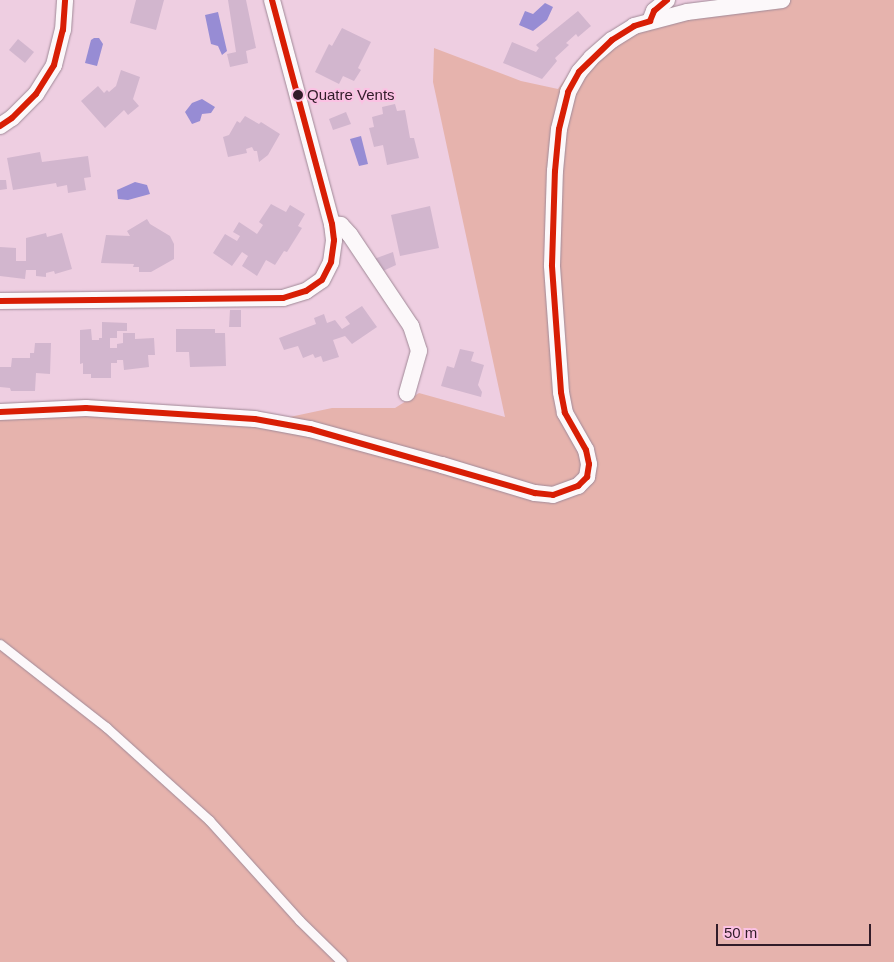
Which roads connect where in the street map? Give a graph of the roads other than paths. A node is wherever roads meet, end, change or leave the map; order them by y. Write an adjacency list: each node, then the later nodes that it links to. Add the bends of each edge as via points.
1 (65, 0): 6 (street, via 63,30 54,65 36,94)
2 (272, 0): 7 (street)
3 (667, 0): 5 (street, via 654,11)
4 (782, 0): 5 (street, via 687,12)
5 (650, 21): 10 (street, via 634,26 612,40 579,72 568,92 559,129 552,265 565,413 586,450 589,464 587,477 578,486 553,495 534,493 442,464 310,429 255,420 86,408)
6 (0, 126)
7 (332, 224): 8 (street, via 331,262 322,280 306,291 283,298); 9 (street, via 341,225 350,235 411,326 419,351)
8 (0, 301)
9 (407, 393)
10 (0, 412)
11 (0, 644): 12 (lane, via 106,728 209,820 299,920)
12 (342, 962)

